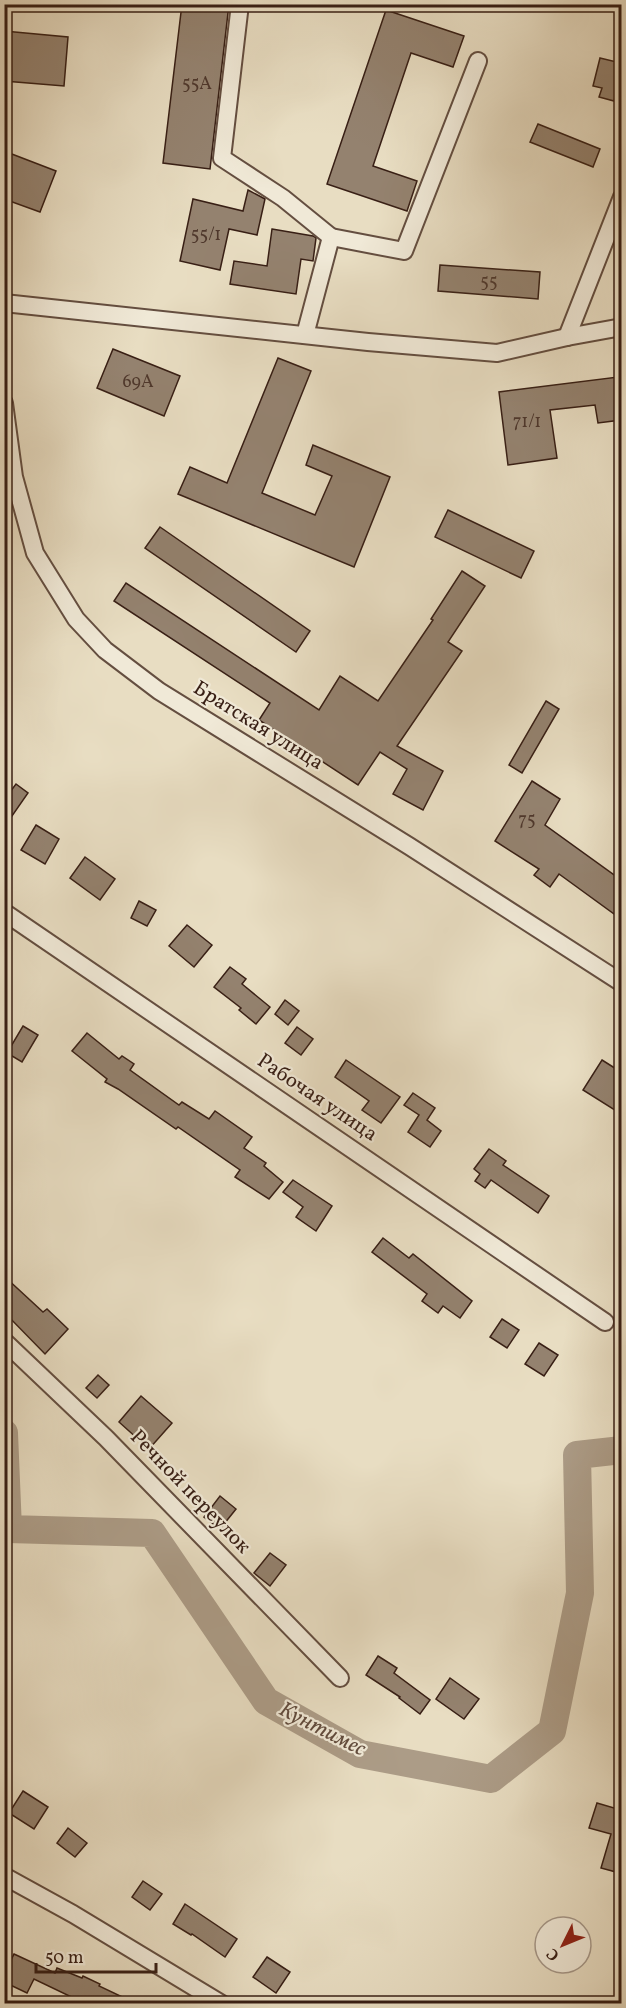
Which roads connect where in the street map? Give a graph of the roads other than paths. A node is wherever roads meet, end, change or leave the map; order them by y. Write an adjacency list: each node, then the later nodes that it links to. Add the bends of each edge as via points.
1 (240, 4): 4 (street, via 222,158 283,198)
2 (478, 61): 4 (street, via 404,250)
3 (621, 197): 8 (street)
4 (331, 237): 7 (street)
5 (4, 303): 7 (street)
6 (621, 327): 8 (street)
7 (305, 335): 8 (street, via 497,353)
8 (567, 337)
9 (4, 403): 10 (street, Братская улица)
10 (9, 482): 12 (street, Братская улица, via 35,553 76,619 105,650 159,692 410,846)
11 (4, 912): 13 (street, Рабочая улица)
12 (621, 984)
13 (605, 1322)
14 (4, 1341): 15 (street, Речной переулок, via 106,1438)
15 (340, 1678)
16 (4, 1876): 17 (street)
17 (222, 2004)

